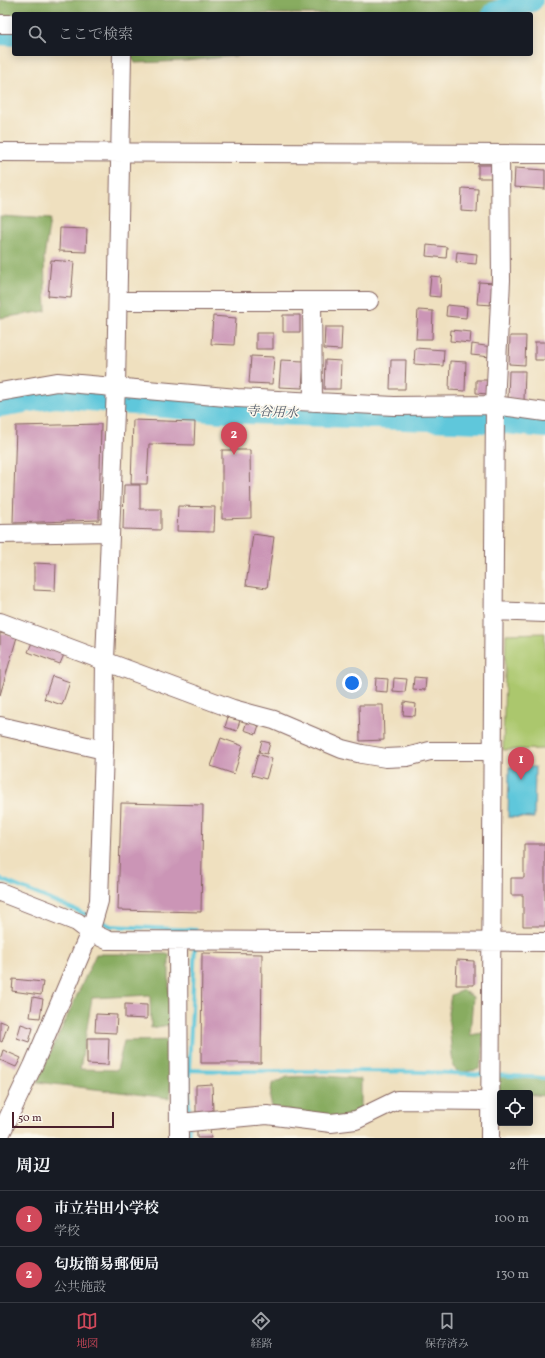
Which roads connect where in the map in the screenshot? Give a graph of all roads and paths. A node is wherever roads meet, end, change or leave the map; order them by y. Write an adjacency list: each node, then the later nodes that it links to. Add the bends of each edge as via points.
1 (0, 24): 2 (street)
2 (12, 24)
3 (122, 56): 5 (street)
4 (0, 152): 5 (street)
5 (121, 152): 6 (street); 8 (street)
6 (500, 154): 7 (street); 14 (street, via 501,280)
7 (545, 154)
8 (118, 301): 9 (street); 11 (street)
9 (312, 301): 10 (street); 13 (street)
10 (369, 301)
11 (116, 386): 12 (street, via 58,382); 13 (street); 16 (street)
12 (0, 392)
13 (313, 402): 14 (street, via 394,406)
14 (495, 405): 15 (street); 18 (street)
15 (545, 412)
16 (110, 532): 17 (street); 21 (street)
17 (0, 534)
18 (493, 611): 19 (street); 24 (street)
19 (545, 613)
20 (0, 622): 21 (street)
21 (105, 660): 23 (street); 24 (street, via 233,709 274,720 342,749 362,754 386,758 430,750)
22 (0, 726): 23 (street)
23 (104, 750): 26 (street, via 99,902)
24 (492, 751): 29 (street)
25 (0, 892): 26 (street, via 77,922)
26 (90, 932): 27 (street, via 107,940); 32 (street, via 33,1066)
27 (178, 941): 29 (street); 31 (street)
28 (545, 942): 29 (street)
29 (490, 943): 30 (street)
30 (490, 1102): 31 (street, via 397,1100 356,1120 331,1123 267,1115); 33 (street)
31 (179, 1130)
32 (0, 1135)
33 (490, 1138)

